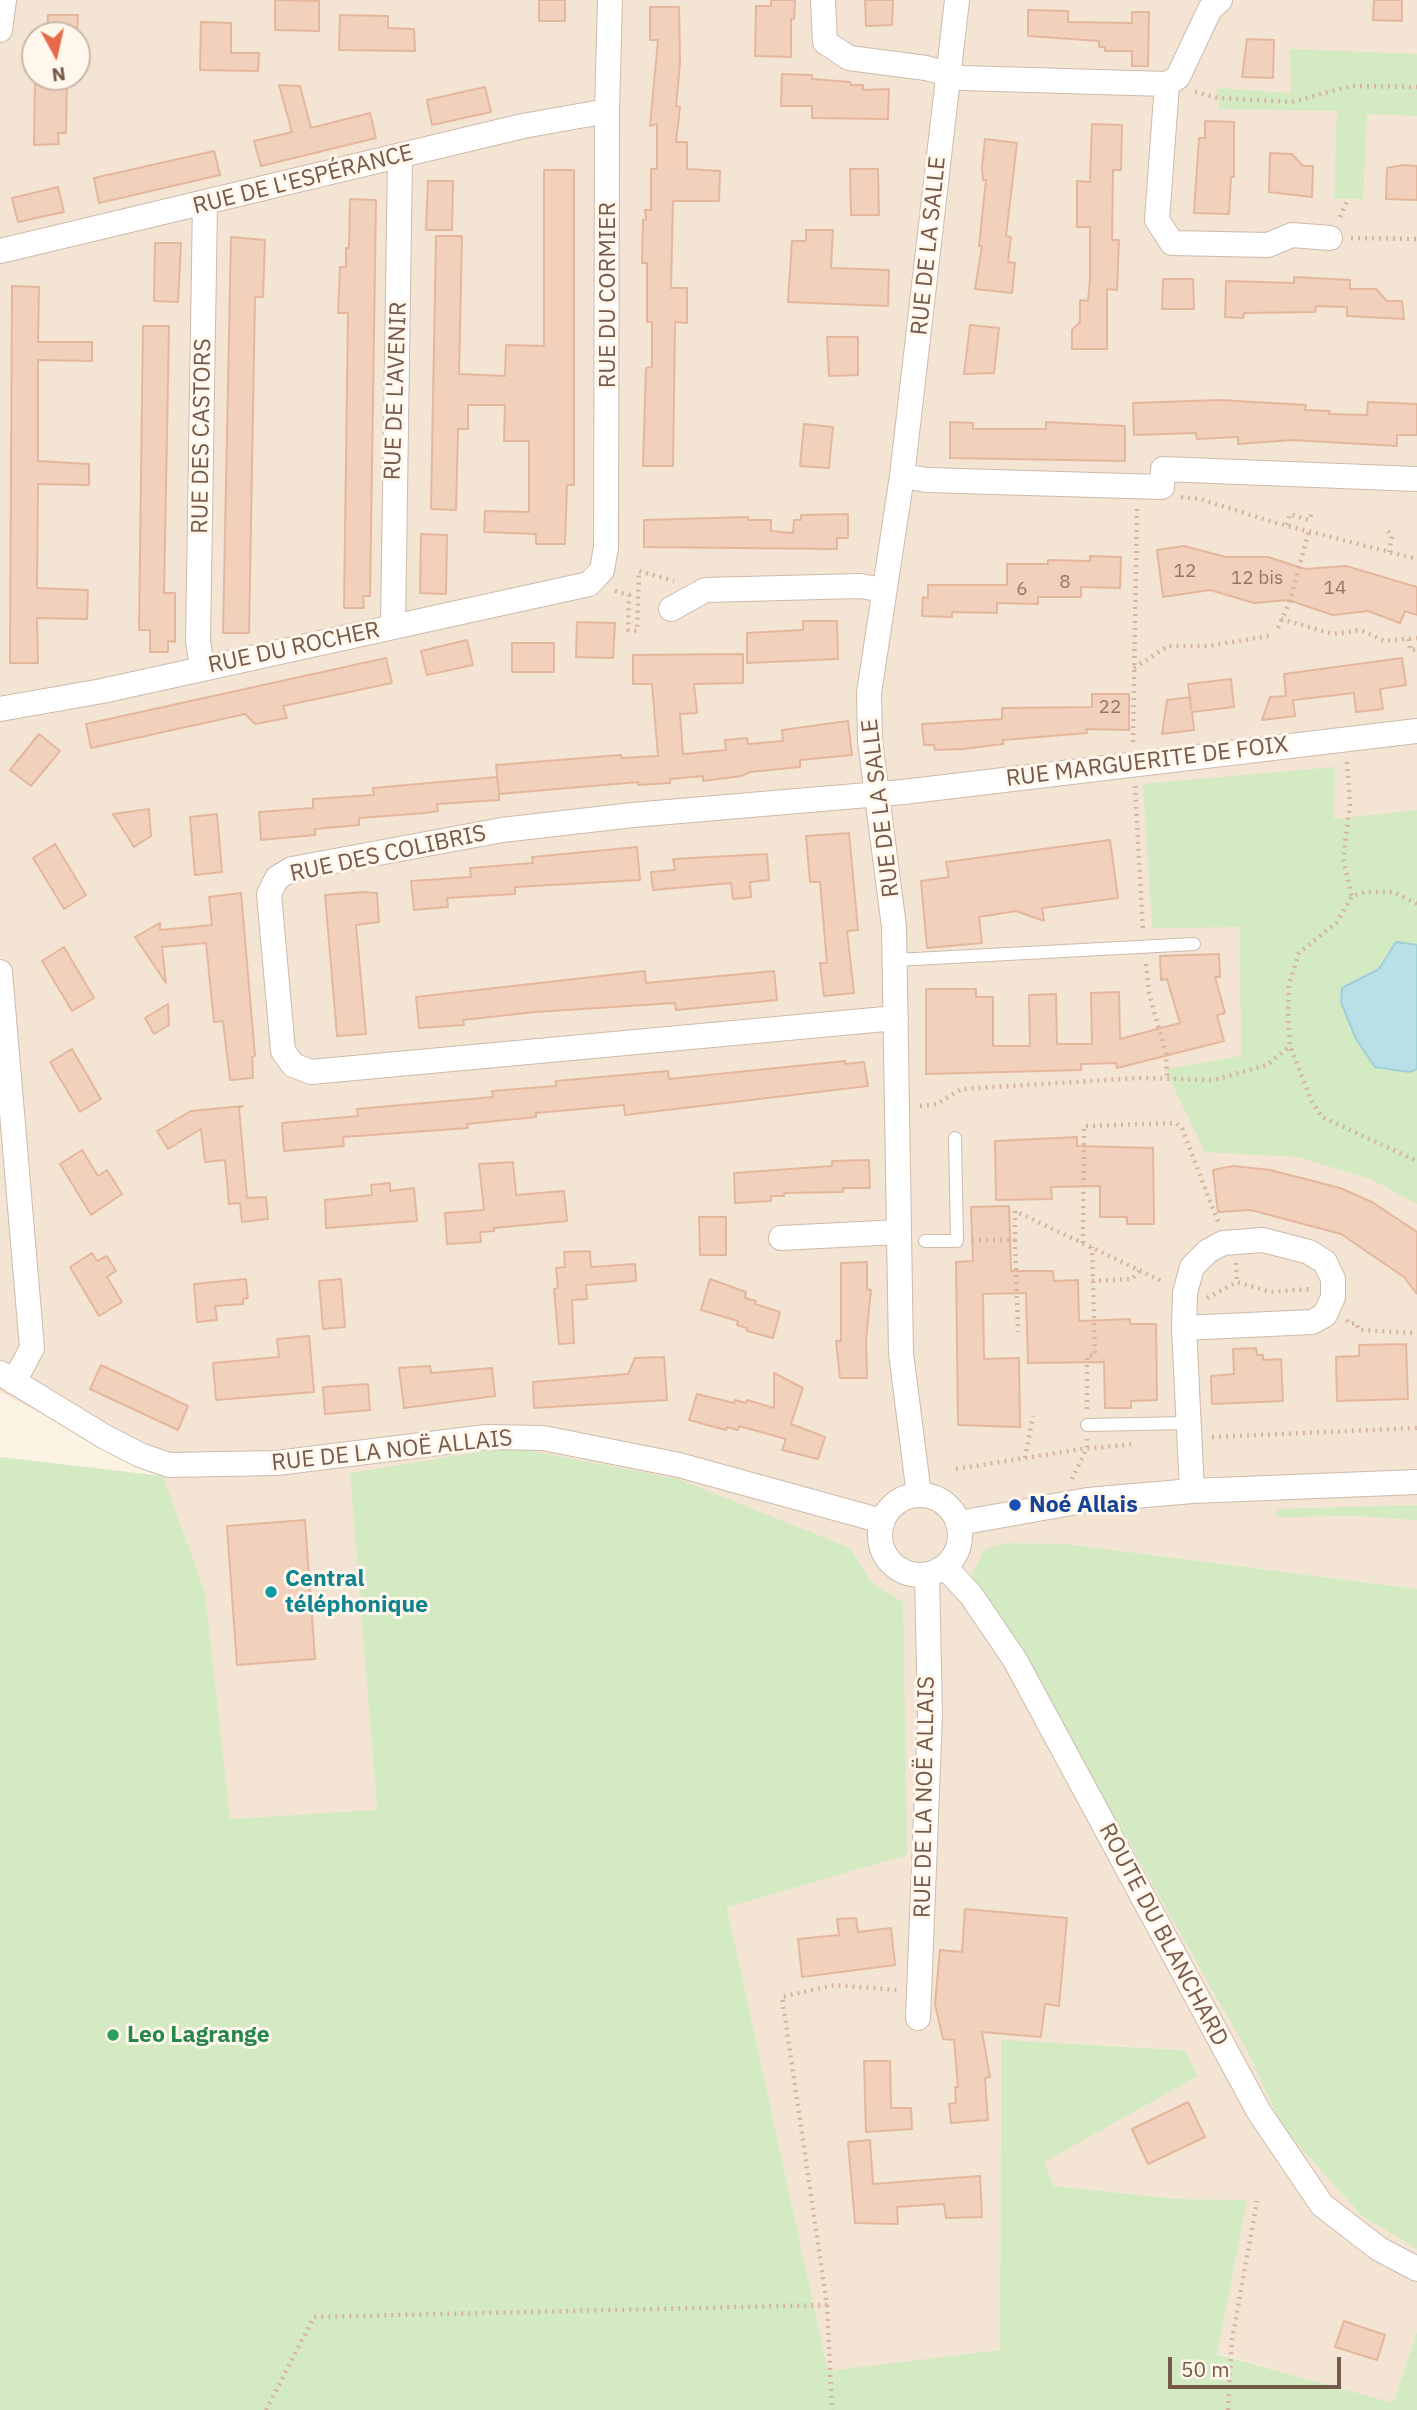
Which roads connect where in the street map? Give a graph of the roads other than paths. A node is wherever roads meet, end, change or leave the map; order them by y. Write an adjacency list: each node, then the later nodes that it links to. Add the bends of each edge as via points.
1 (4, 0): 6 (street)
2 (610, 0): 9 (street, RUE DU CORMIER)
3 (823, 0): 7 (street, via 825,42 849,58 926,68)
4 (957, 0): 7 (street, RUE DE LA SALLE)
5 (1220, 0): 8 (street, via 1205,18 1178,78)
6 (0, 30)
7 (949, 77): 8 (street); 14 (street, RUE DE LA SALLE)
8 (1167, 84): 12 (street, via 1157,220 1172,243 1268,246 1292,235)
9 (607, 111): 10 (street, RUE DE L'ESPÉRANCE, via 523,126); 16 (street, RUE DU CORMIER, via 606,547 603,570)
10 (400, 157): 11 (street, RUE DE L'ESPÉRANCE); 19 (street, RUE DE L'AVENIR)
11 (205, 203): 13 (street, RUE DE L'ESPÉRANCE); 20 (street, RUE DES CASTORS, via 198,640)
12 (1330, 238)
13 (0, 251)
14 (902, 476): 15 (street, via 1162,487 1163,469); 17 (street, RUE DE LA SALLE)
15 (1417, 479)
16 (589, 584): 19 (street, RUE DU ROCHER)
17 (884, 590): 18 (street, via 860,586 705,590); 23 (street, RUE DE LA SALLE, via 869,693)
18 (671, 609)
19 (393, 626): 20 (street, RUE DU ROCHER)
20 (202, 668): 21 (street, RUE DU ROCHER)
21 (0, 709)
22 (1417, 731): 23 (street, RUE MARGUERITE DE FOIX)
23 (876, 793): 25 (street, RUE DE LA SALLE); 27 (street, RUE DES COLIBRIS, via 502,830 292,869 277,878 269,894 283,1051 293,1065 311,1072)
24 (1194, 944): 25 (lane)
25 (896, 960): 27 (street, RUE DE LA SALLE)
26 (0, 972): 33 (street, via 32,1348)
27 (896, 1018): 29 (street, RUE DE LA SALLE)
28 (955, 1138): 31 (lane, via 957,1241)
29 (900, 1231): 30 (street); 38 (street, RUE DE LA SALLE, via 901,1353)
30 (781, 1238)
31 (925, 1241)
32 (1184, 1310): 32 (street, via 1192,1267 1208,1251 1235,1241 1263,1240 1309,1252 1325,1262 1333,1279 1334,1297 1325,1315 1302,1325); 35 (street)
33 (7, 1378): 39 (street, RUE DE LA NOË ALLAIS, via 105,1437 169,1465 277,1463 486,1437 543,1438 679,1465)
34 (1087, 1425): 35 (lane)
35 (1194, 1430): 37 (street)
36 (1417, 1482): 37 (street)
37 (1192, 1491): 40 (street, via 1088,1500)
38 (919, 1495): 39 (street, via 896,1502); 40 (street, via 944,1502)
39 (882, 1521): 41 (street, via 879,1535 889,1561 900,1570)
40 (959, 1523): 41 (street, via 959,1546)
41 (936, 1571): 42 (street, RUE DE LA NOË ALLAIS); 43 (street, ROUTE DU BLANCHARD, via 971,1595 1015,1660 1259,2112 1322,2205 1379,2249)
42 (918, 2018)
43 (1417, 2269)

